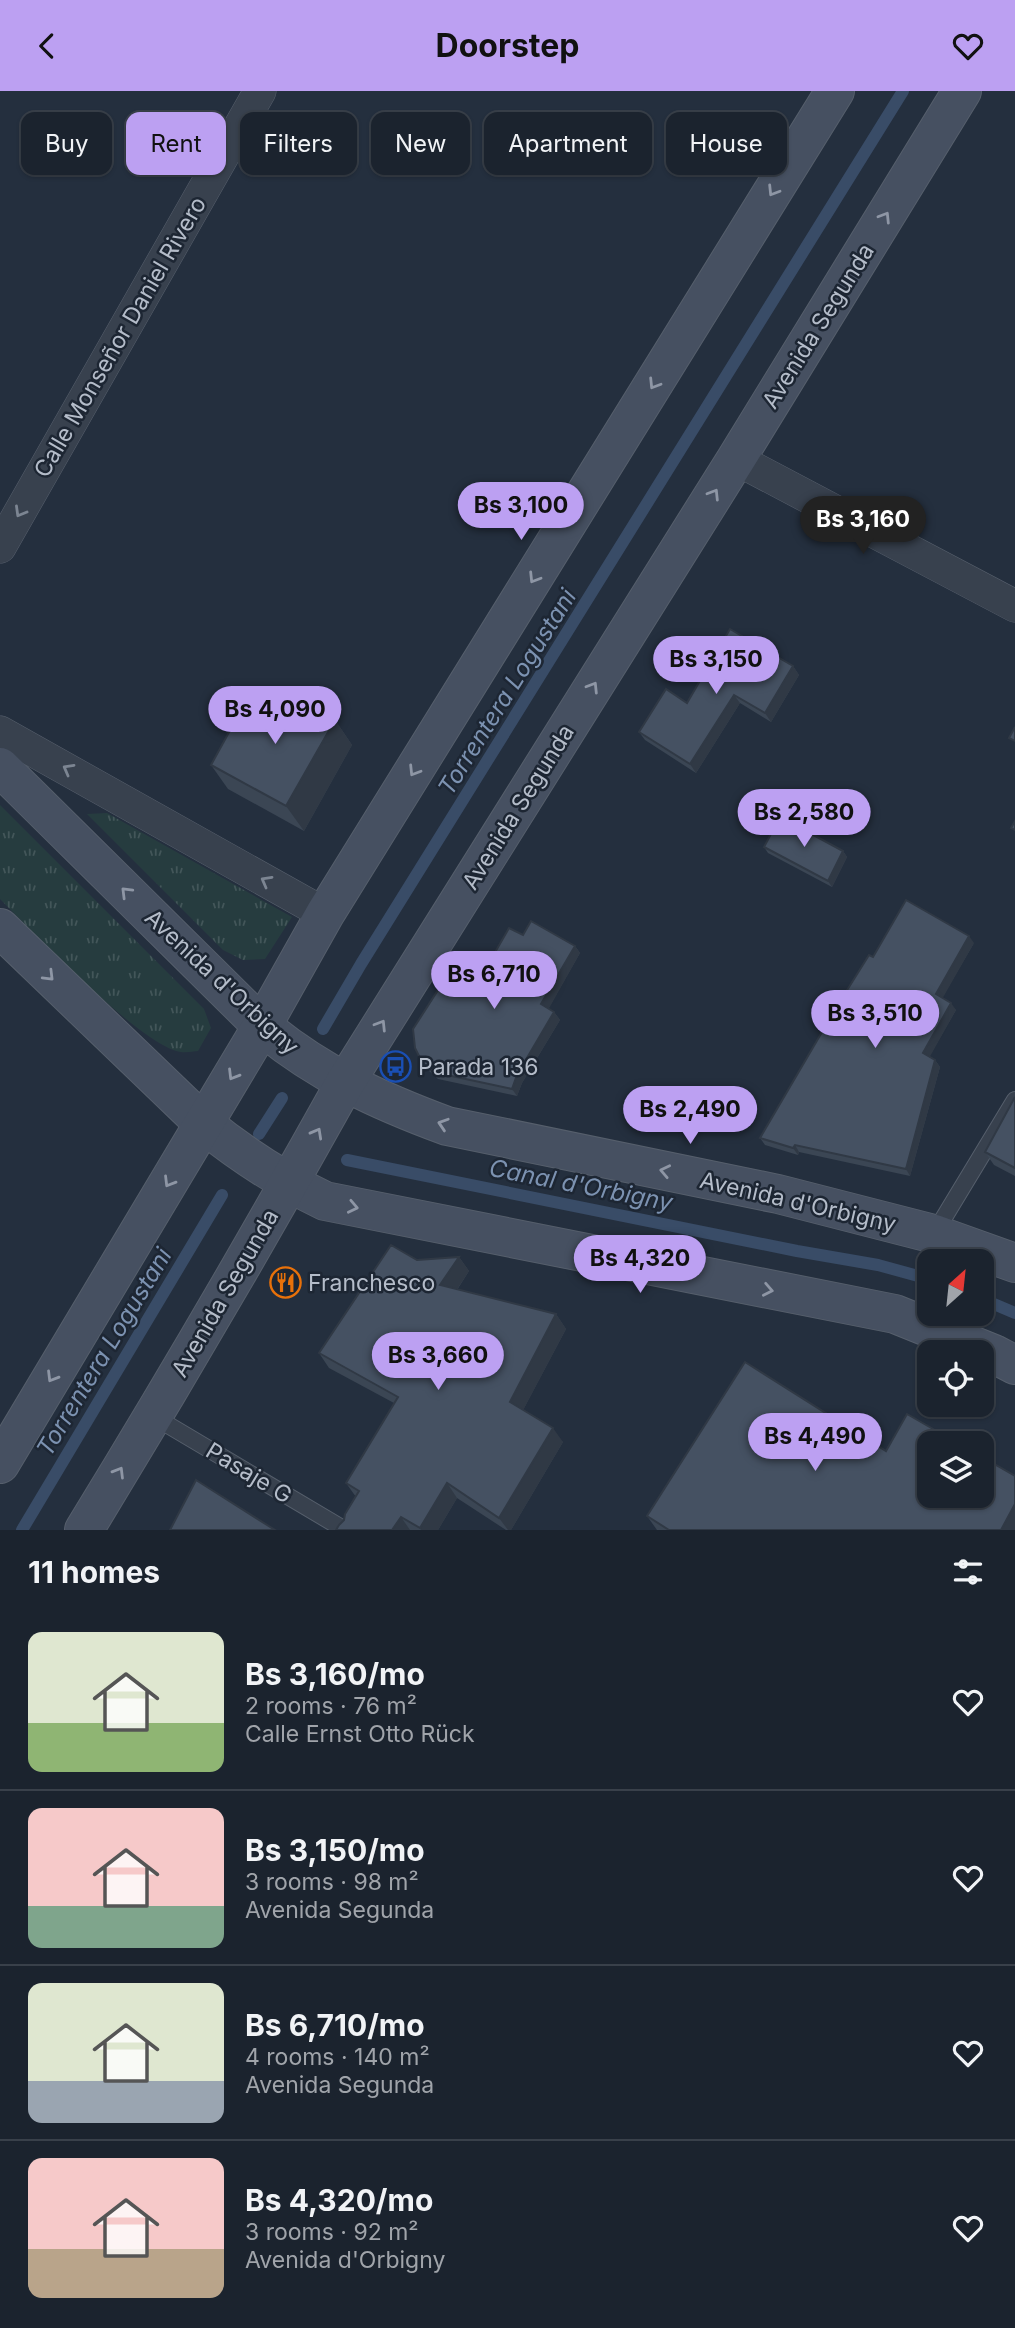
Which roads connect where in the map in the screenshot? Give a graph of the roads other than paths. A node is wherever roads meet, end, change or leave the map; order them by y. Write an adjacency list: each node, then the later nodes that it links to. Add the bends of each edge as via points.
1 (260, 91): 5 (street, Calle Monseñor Daniel Rivero, one-way to 5)
2 (835, 91): 9 (main road, one-way to 9)
3 (962, 91): 4 (main road, Avenida Segunda, one-way to 3)
4 (736, 459): 6 (street); 12 (main road, Avenida Segunda, one-way to 4)
5 (0, 547)
6 (1015, 606)
7 (0, 731): 9 (street, one-way to 7)
8 (0, 767): 11 (main road, Avenida d'Orbigny, one-way to 8)
9 (325, 914): 11 (main road)
10 (0, 928): 14 (main road, one-way to 14)
11 (262, 1026): 12 (main road, Avenida d'Orbigny, via 293,1052); 14 (main road, one-way to 14)
12 (345, 1083): 15 (main road, Avenida Segunda, one-way to 12); 16 (main road, Avenida d'Orbigny, one-way to 12, via 778,1194 447,1126)
13 (1015, 1100): 16 (lane)
14 (204, 1124): 15 (main road, via 239,1153); 20 (main road, one-way to 20)
15 (289, 1184): 18 (main road, one-way to 18, via 325,1201 384,1214 894,1314); 19 (main road, Avenida Segunda)
16 (934, 1234): 17 (main road, Avenida d'Orbigny)
17 (1015, 1263)
18 (1015, 1365)
19 (153, 1416): 21 (main road, Avenida Segunda, one-way to 19); 22 (lane, Pasaje G)
20 (0, 1464)
21 (83, 1530)
22 (345, 1530)

